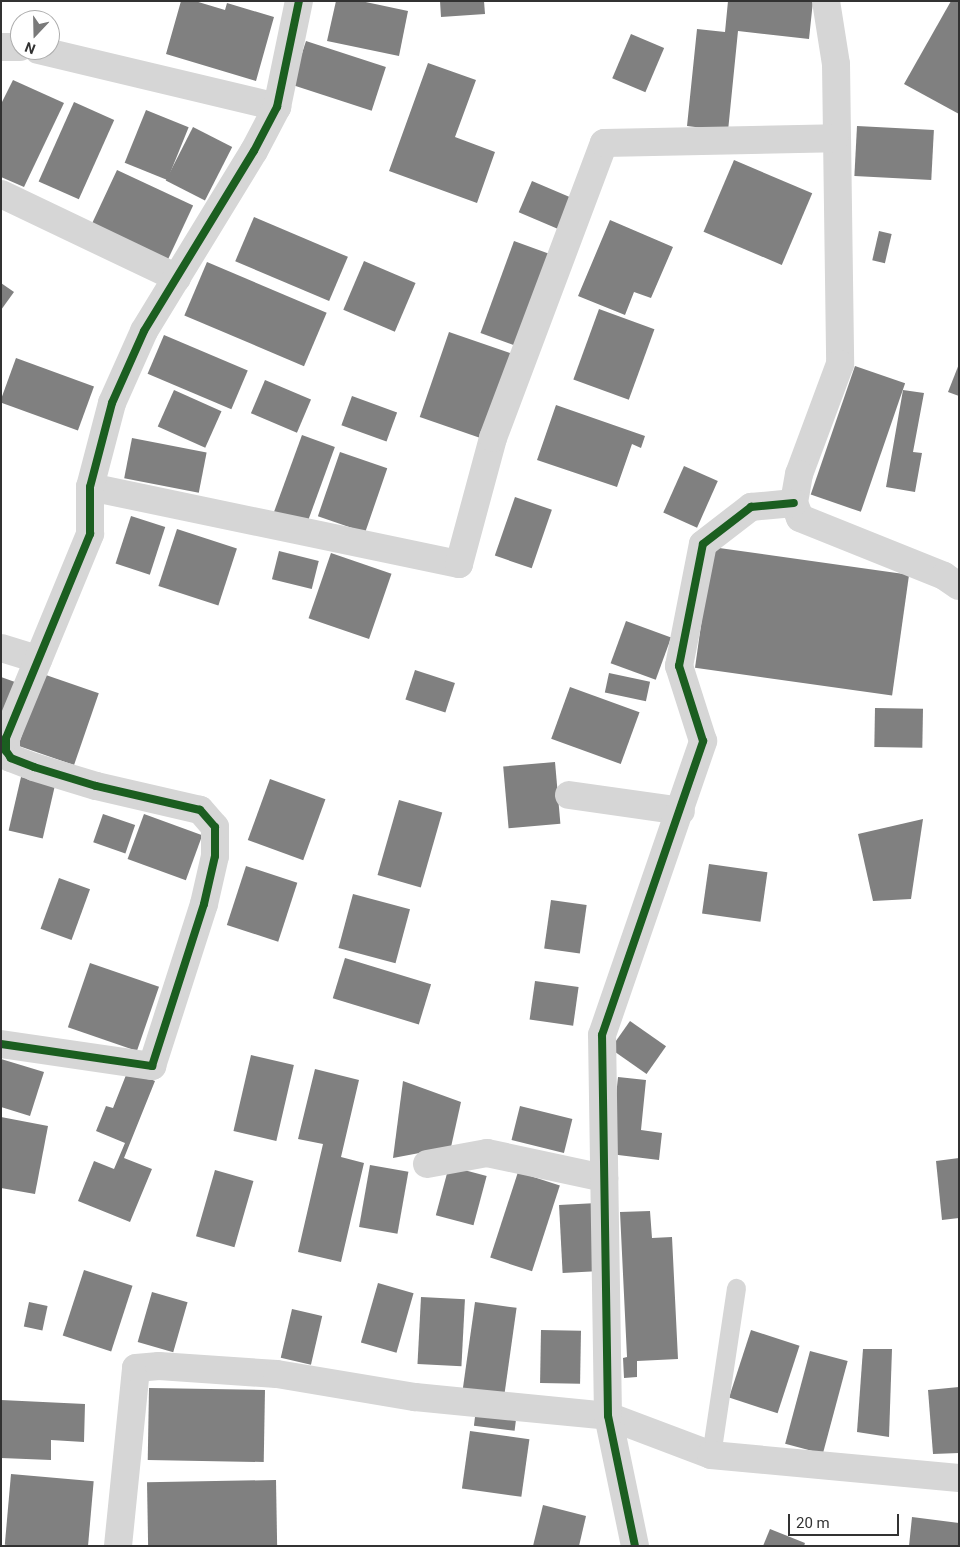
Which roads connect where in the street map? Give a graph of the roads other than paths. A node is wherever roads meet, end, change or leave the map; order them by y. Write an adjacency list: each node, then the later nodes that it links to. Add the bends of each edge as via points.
1 (299, 1): 4 (street)
2 (826, 1): 5 (street, via 836,64)
3 (60, 55): 4 (street)
4 (276, 107): 7 (street, via 254,151)
5 (835, 138): 8 (street, via 604,143 493,438 459,564); 9 (street, via 840,364 799,474)
6 (1, 194): 7 (street)
7 (177, 278): 8 (street, via 144,331 112,403)
8 (90, 486): 12 (street, via 90,534)
9 (794, 503): 10 (street, via 800,518); 14 (street, via 751,507 703,544 679,666 703,741)
10 (954, 578)
11 (1, 648): 12 (street)
12 (38, 659): 15 (street, via 6,738 6,751 11,758 96,786 200,810 215,826 215,856 204,904 152,1066)
13 (569, 795): 14 (street)
14 (680, 811): 17 (street, via 623,966 602,1035)
15 (1, 1044)
16 (427, 1164): 17 (street, via 487,1153)
17 (604, 1178): 19 (street)
18 (736, 1288): 20 (lane)
19 (608, 1416): 20 (street); 22 (street, via 415,1397 277,1374 159,1366 136,1368); 23 (street)
20 (711, 1455): 21 (street)
21 (959, 1478)
22 (118, 1546)
23 (635, 1546)

